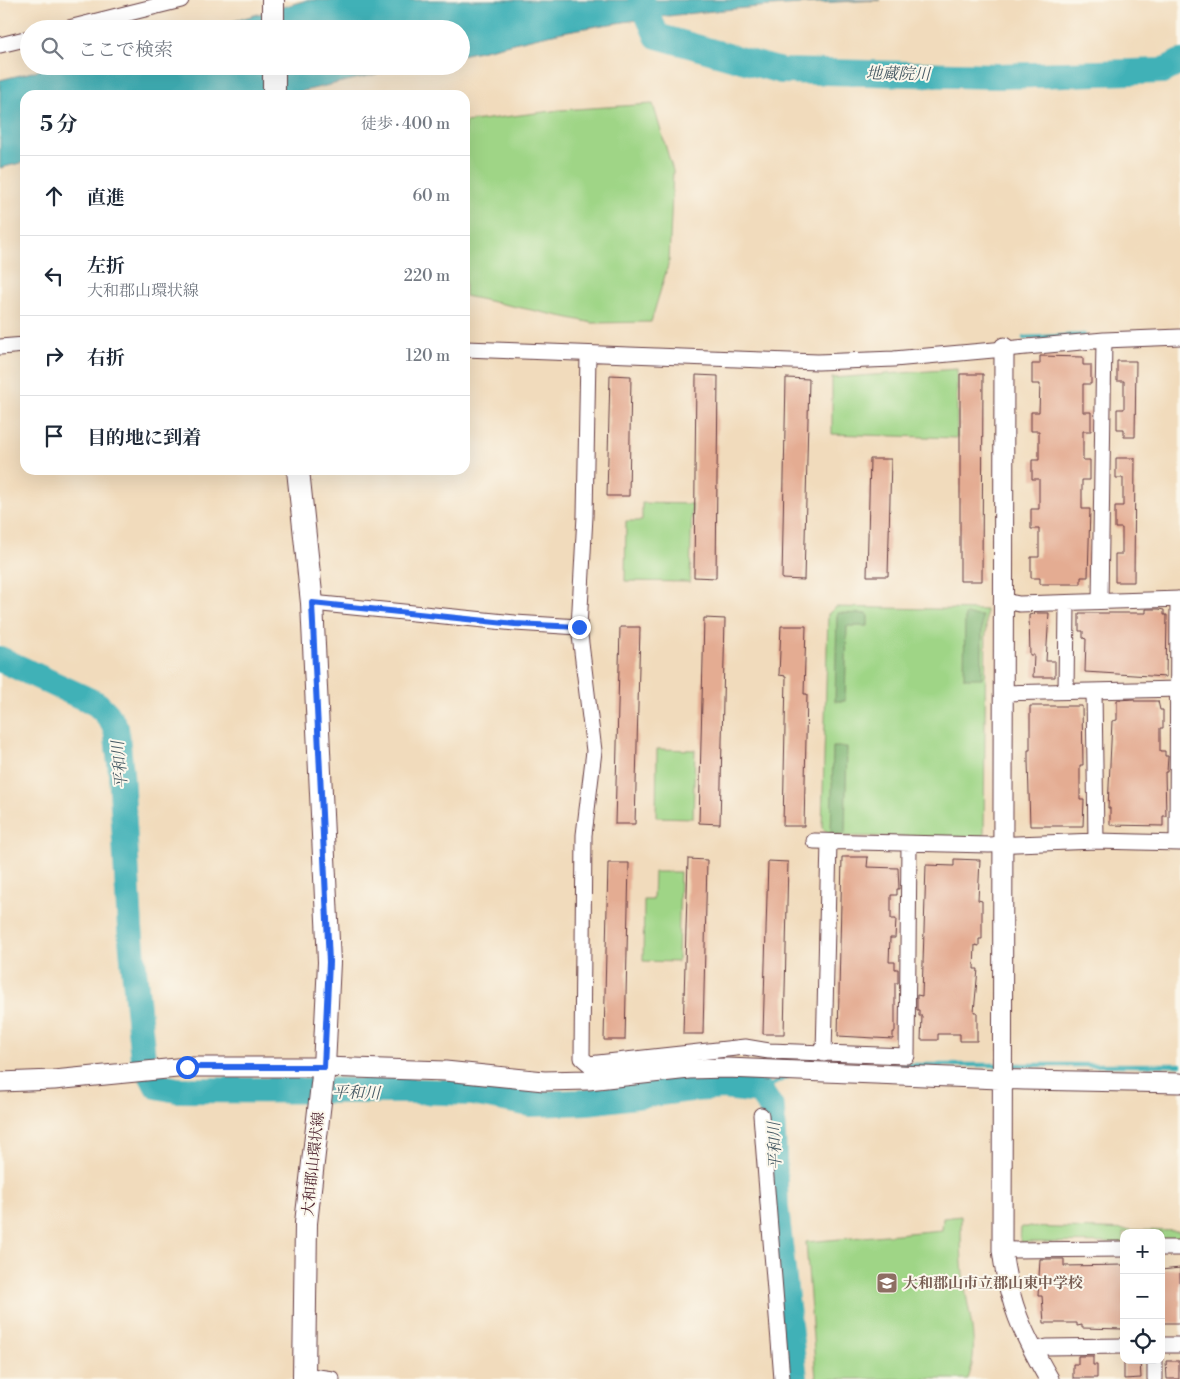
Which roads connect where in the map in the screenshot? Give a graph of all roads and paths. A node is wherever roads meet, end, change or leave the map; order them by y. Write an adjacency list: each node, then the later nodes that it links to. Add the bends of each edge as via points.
1 (181, 0): 3 (street)
2 (273, 0): 4 (main road)
3 (101, 20)
4 (273, 20)
5 (20, 40): 6 (street)
6 (0, 45)
7 (274, 75): 8 (main road)
8 (274, 90)
9 (1180, 337): 10 (street)
10 (1104, 340): 13 (street); 19 (street)
11 (20, 345): 12 (street)
12 (0, 347)
13 (1004, 347): 15 (street, via 894,359 818,362); 18 (street)
14 (470, 349): 15 (street)
15 (588, 355): 22 (street)
16 (299, 475): 20 (main road, 大和郡山環状線)
17 (1179, 599): 19 (street); 23 (street)
18 (1004, 601): 21 (street, via 1019,604); 26 (street)
19 (1100, 601): 21 (street)
20 (312, 603): 22 (street, via 515,624); 35 (main road, 大和郡山環状線, via 329,962)
21 (1067, 603): 24 (street)
22 (579, 627): 31 (street, via 594,751 584,835 582,1058 589,1064 745,1047)
23 (1179, 689): 25 (street); 28 (street)
24 (1066, 691): 25 (street); 26 (street)
25 (1094, 691): 27 (street)
26 (1004, 693): 30 (street)
27 (1096, 841): 28 (street); 30 (street)
28 (1178, 843)
29 (909, 844): 30 (street); 31 (street, via 907,1056); 31 (street, via 821,842)
30 (1004, 845): 32 (street)
31 (824, 1054)
32 (1002, 1078): 34 (street); 35 (street, via 689,1069 588,1080 544,1081 445,1071); 40 (street)
33 (0, 1082): 35 (street, via 187,1067)
34 (1180, 1083)
35 (322, 1086): 46 (main road, 大和郡山環状線, via 306,1222)
36 (761, 1115): 48 (street)
37 (1165, 1248): 38 (street)
38 (1180, 1248)
39 (1120, 1249): 40 (street)
40 (1002, 1250): 44 (street, via 1014,1310)
41 (1165, 1345): 42 (street)
42 (1180, 1345)
43 (1120, 1346): 44 (street)
44 (1032, 1350): 49 (street)
45 (1155, 1364): 50 (street)
46 (304, 1377): 47 (street)
47 (332, 1379)
48 (782, 1379)
49 (1049, 1379)
50 (1155, 1379)

